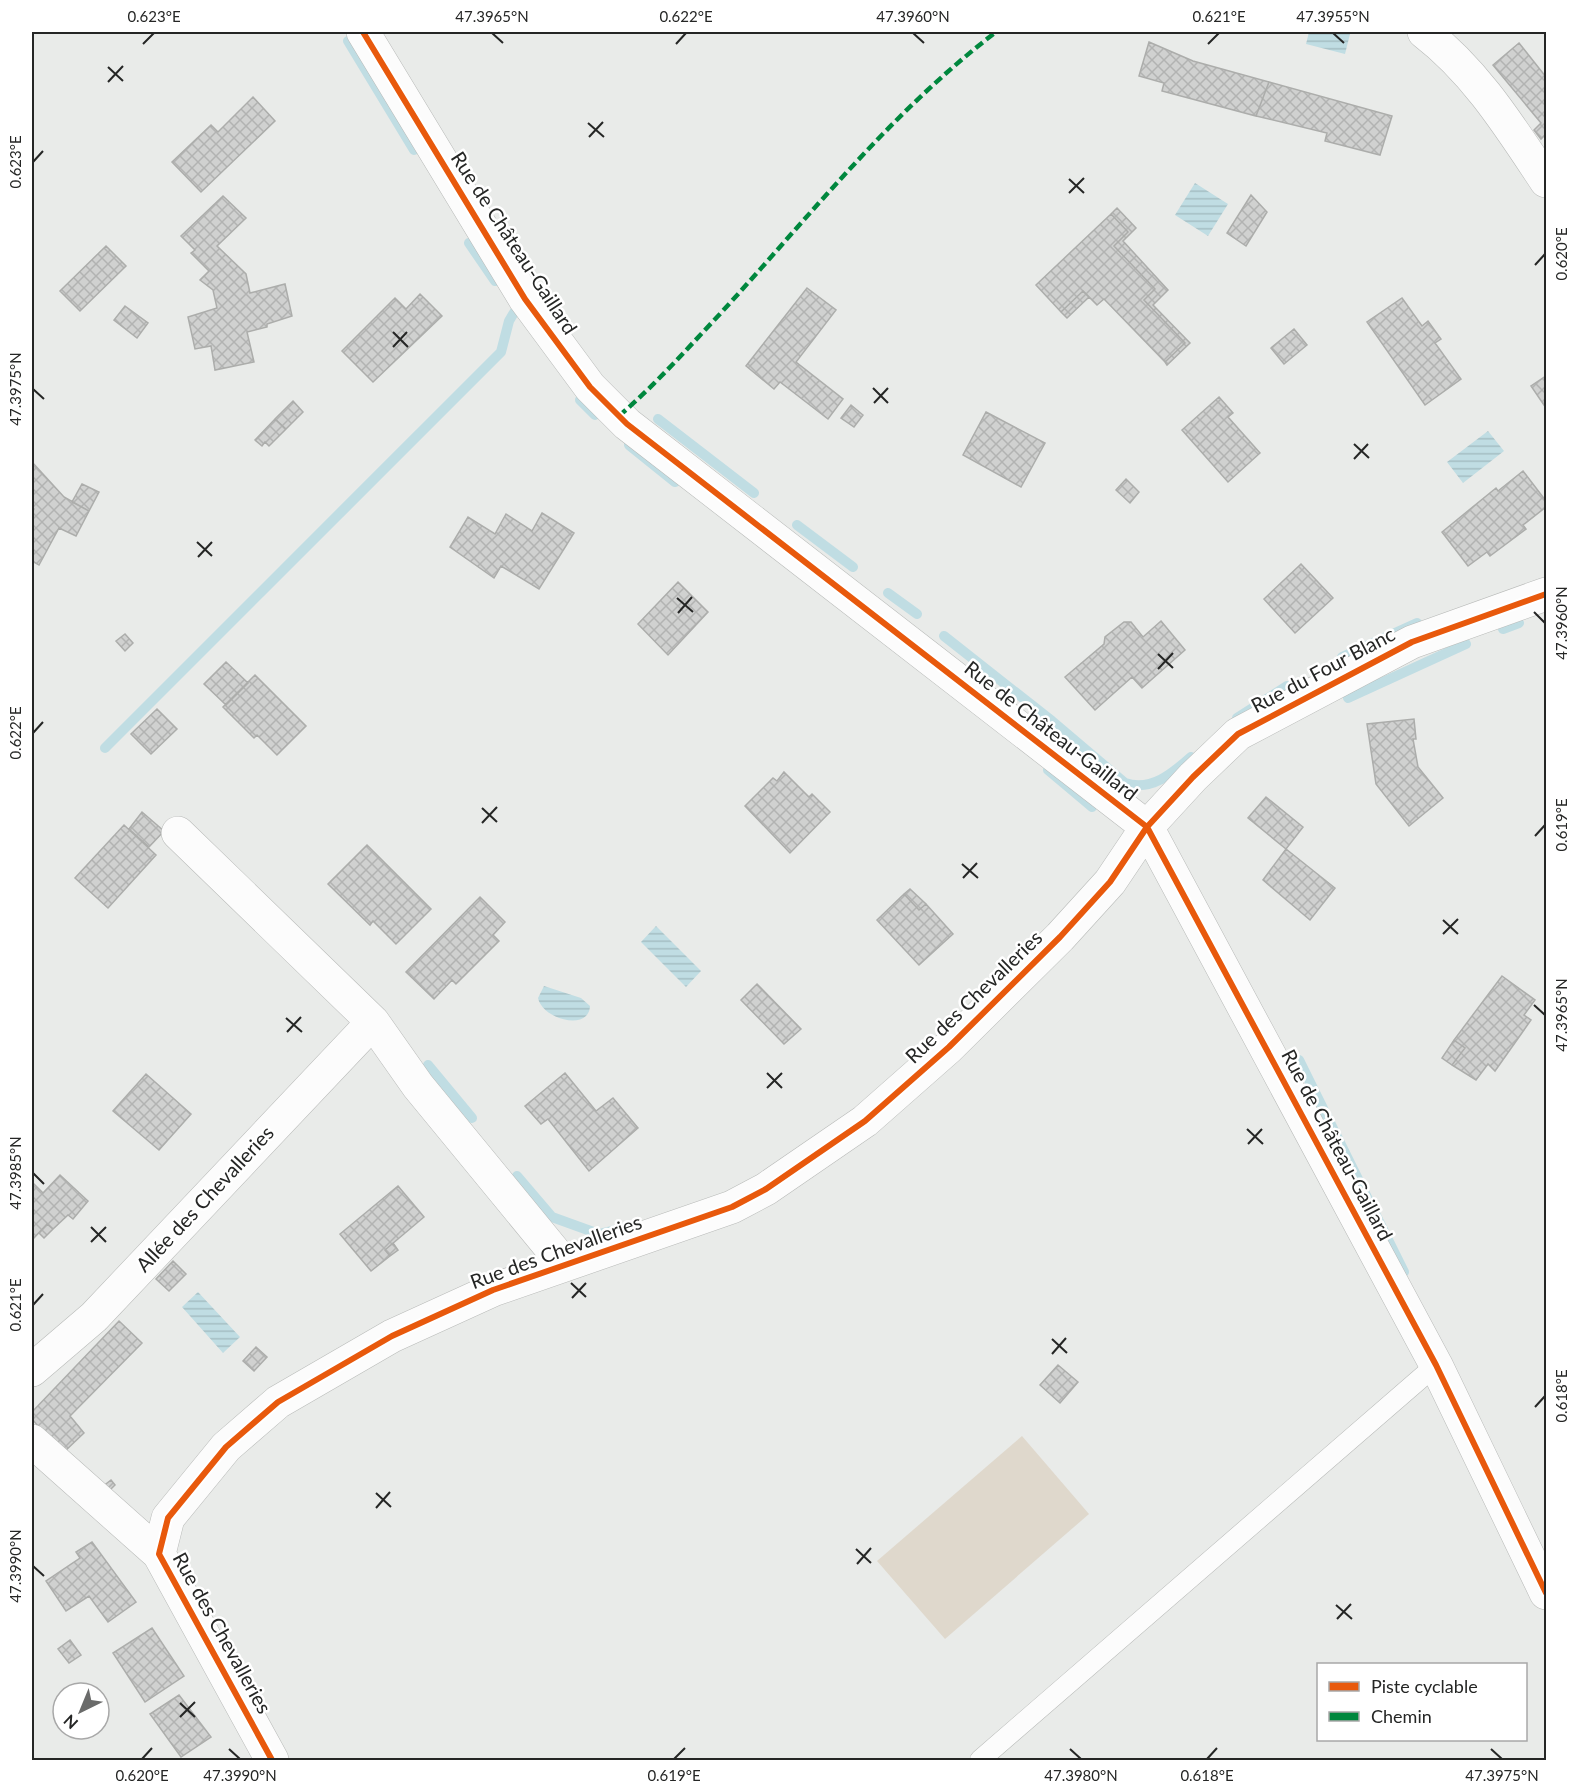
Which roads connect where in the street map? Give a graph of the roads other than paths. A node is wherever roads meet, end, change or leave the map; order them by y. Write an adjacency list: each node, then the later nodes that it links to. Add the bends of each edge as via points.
1 (363, 32): 5 (street, Rue de Château-Gaillard, via 525,299 591,387 627,424)
2 (1424, 32): 3 (street, via 1451,52 1481,87)
3 (1546, 181)
4 (1546, 594): 5 (street, Rue du Four Blanc, via 1412,642 1238,734)
5 (1147, 827): 8 (street, Rue des Chevalleries, via 1110,882 1025,973 865,1121 766,1189 732,1207); 9 (street, Rue de Château-Gaillard)
6 (178, 833): 7 (street)
7 (373, 1022): 8 (street, via 418,1086); 10 (street, Allée des Chevalleries, via 94,1317)
8 (565, 1265): 12 (street, Rue des Chevalleries, via 493,1290 392,1336 278,1402 226,1447 168,1518)
9 (1437, 1365): 13 (street, Rue de Château-Gaillard); 15 (lane)
10 (32, 1370)
11 (32, 1441): 12 (street)
12 (159, 1554): 14 (street, Rue des Chevalleries)
13 (1546, 1593)
14 (272, 1761)
15 (980, 1761)

